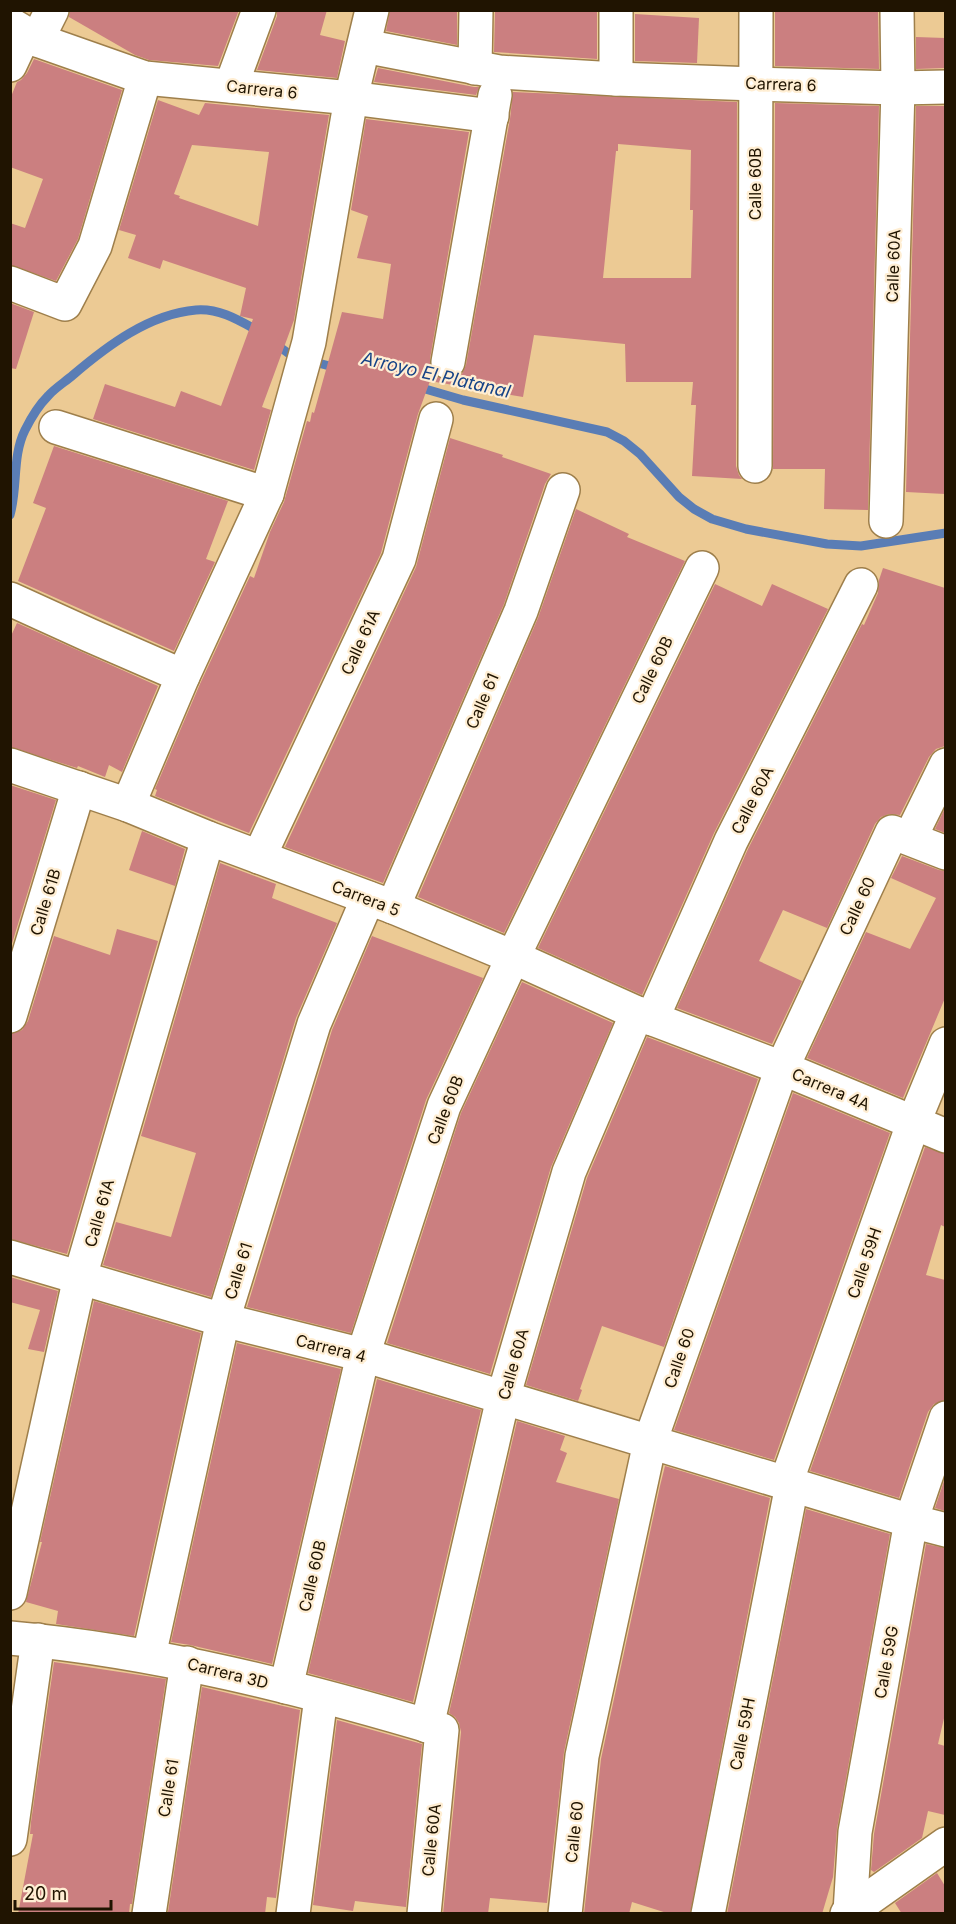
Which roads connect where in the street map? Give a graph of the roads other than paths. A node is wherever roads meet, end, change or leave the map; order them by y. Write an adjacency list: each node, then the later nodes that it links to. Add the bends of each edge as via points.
1 (52, 10): 8 (street)
2 (259, 10): 15 (street)
3 (372, 10): 9 (street)
4 (476, 10): 11 (street)
5 (616, 10): 13 (street)
6 (756, 10): 14 (street, Calle 60B)
7 (897, 10): 17 (street, Calle 60A)
8 (24, 32): 10 (street); 12 (street, Carrera 6)
9 (364, 46): 11 (street, Carrera 6); 18 (street)
10 (10, 65)
11 (487, 70): 13 (street, Carrera 6); 19 (street)
12 (145, 78): 15 (street, Carrera 6); 20 (street, via 95,246 65,304)
13 (616, 79): 14 (street, Carrera 6)
14 (755, 84): 17 (street, Carrera 6); 24 (street, Calle 60B)
15 (231, 86): 18 (street, Carrera 6)
16 (945, 87): 17 (street, Carrera 6)
17 (898, 88): 27 (street, Calle 60A)
18 (351, 98): 19 (street, Carrera 6); 26 (street, via 309,342)
19 (492, 116): 21 (street)
20 (10, 283)
21 (447, 362)
22 (435, 419): 39 (street, Calle 61A, via 399,559)
23 (56, 427): 26 (street)
24 (755, 466)
25 (563, 490): 40 (street, Calle 61, via 521,610)
26 (267, 494): 31 (street)
27 (886, 521)
28 (702, 568): 41 (street, Calle 60B)
29 (861, 585): 43 (street, Calle 60A)
30 (10, 599): 31 (street)
31 (183, 676): 35 (street)
32 (10, 765): 34 (street, Carrera 5)
33 (945, 765): 36 (street, Calle 60)
34 (80, 788): 35 (street, Carrera 5); 42 (street, Calle 61B)
35 (128, 805): 37 (street, Carrera 5)
36 (901, 835): 38 (street); 46 (street, Calle 60)
37 (208, 838): 39 (street, Carrera 5); 50 (street, Calle 61A)
38 (945, 853)
39 (259, 857): 40 (street, Carrera 5)
40 (380, 902): 41 (street, Carrera 5); 51 (street, Calle 61, via 314,1024)
41 (513, 957): 43 (street, Carrera 5); 52 (street, Calle 60B, via 444,1106)
42 (10, 1016)
43 (644, 1016): 44 (street, Carrera 5); 53 (street, Calle 60A, via 569,1172)
44 (717, 1043): 46 (street, Carrera 4A)
45 (945, 1044): 47 (street, Calle 59H)
46 (782, 1068): 47 (street, Carrera 4A); 55 (street, Calle 60)
47 (913, 1124): 48 (street, Carrera 4A); 56 (street, Calle 59H)
48 (945, 1136)
49 (10, 1257): 50 (street, Carrera 4)
50 (80, 1277): 51 (street, Carrera 4); 59 (street, Calle 61A)
51 (223, 1320): 52 (street, Carrera 4); 61 (street, Calle 61)
52 (363, 1355): 53 (street, Carrera 4); 63 (street, Calle 60B)
53 (503, 1398): 55 (street, Carrera 4); 65 (street, Calle 60A)
54 (945, 1418): 57 (street, Calle 59G)
55 (650, 1442): 56 (street, Carrera 4); 72 (street, Calle 60, via 582,1756)
56 (789, 1484): 57 (street, Carrera 4); 73 (street, Calle 59H)
57 (911, 1521): 58 (street, Carrera 4); 68 (street, Calle 59G, via 855,1832)
58 (945, 1530)
59 (10, 1593)
60 (25, 1639): 61 (street, Carrera 3D); 66 (street)
61 (149, 1656): 62 (street, Carrera 3D)
62 (187, 1663): 63 (street, Carrera 3D); 69 (street, Calle 61)
63 (286, 1687): 64 (street, Carrera 3D)
64 (321, 1697): 65 (street, Carrera 3D); 70 (street)
65 (435, 1728): 71 (street, Calle 60A)
66 (10, 1839)
67 (943, 1853): 68 (street)
68 (849, 1913)
69 (149, 1914)
70 (293, 1914)
71 (424, 1914)
72 (565, 1914)
73 (708, 1914)

